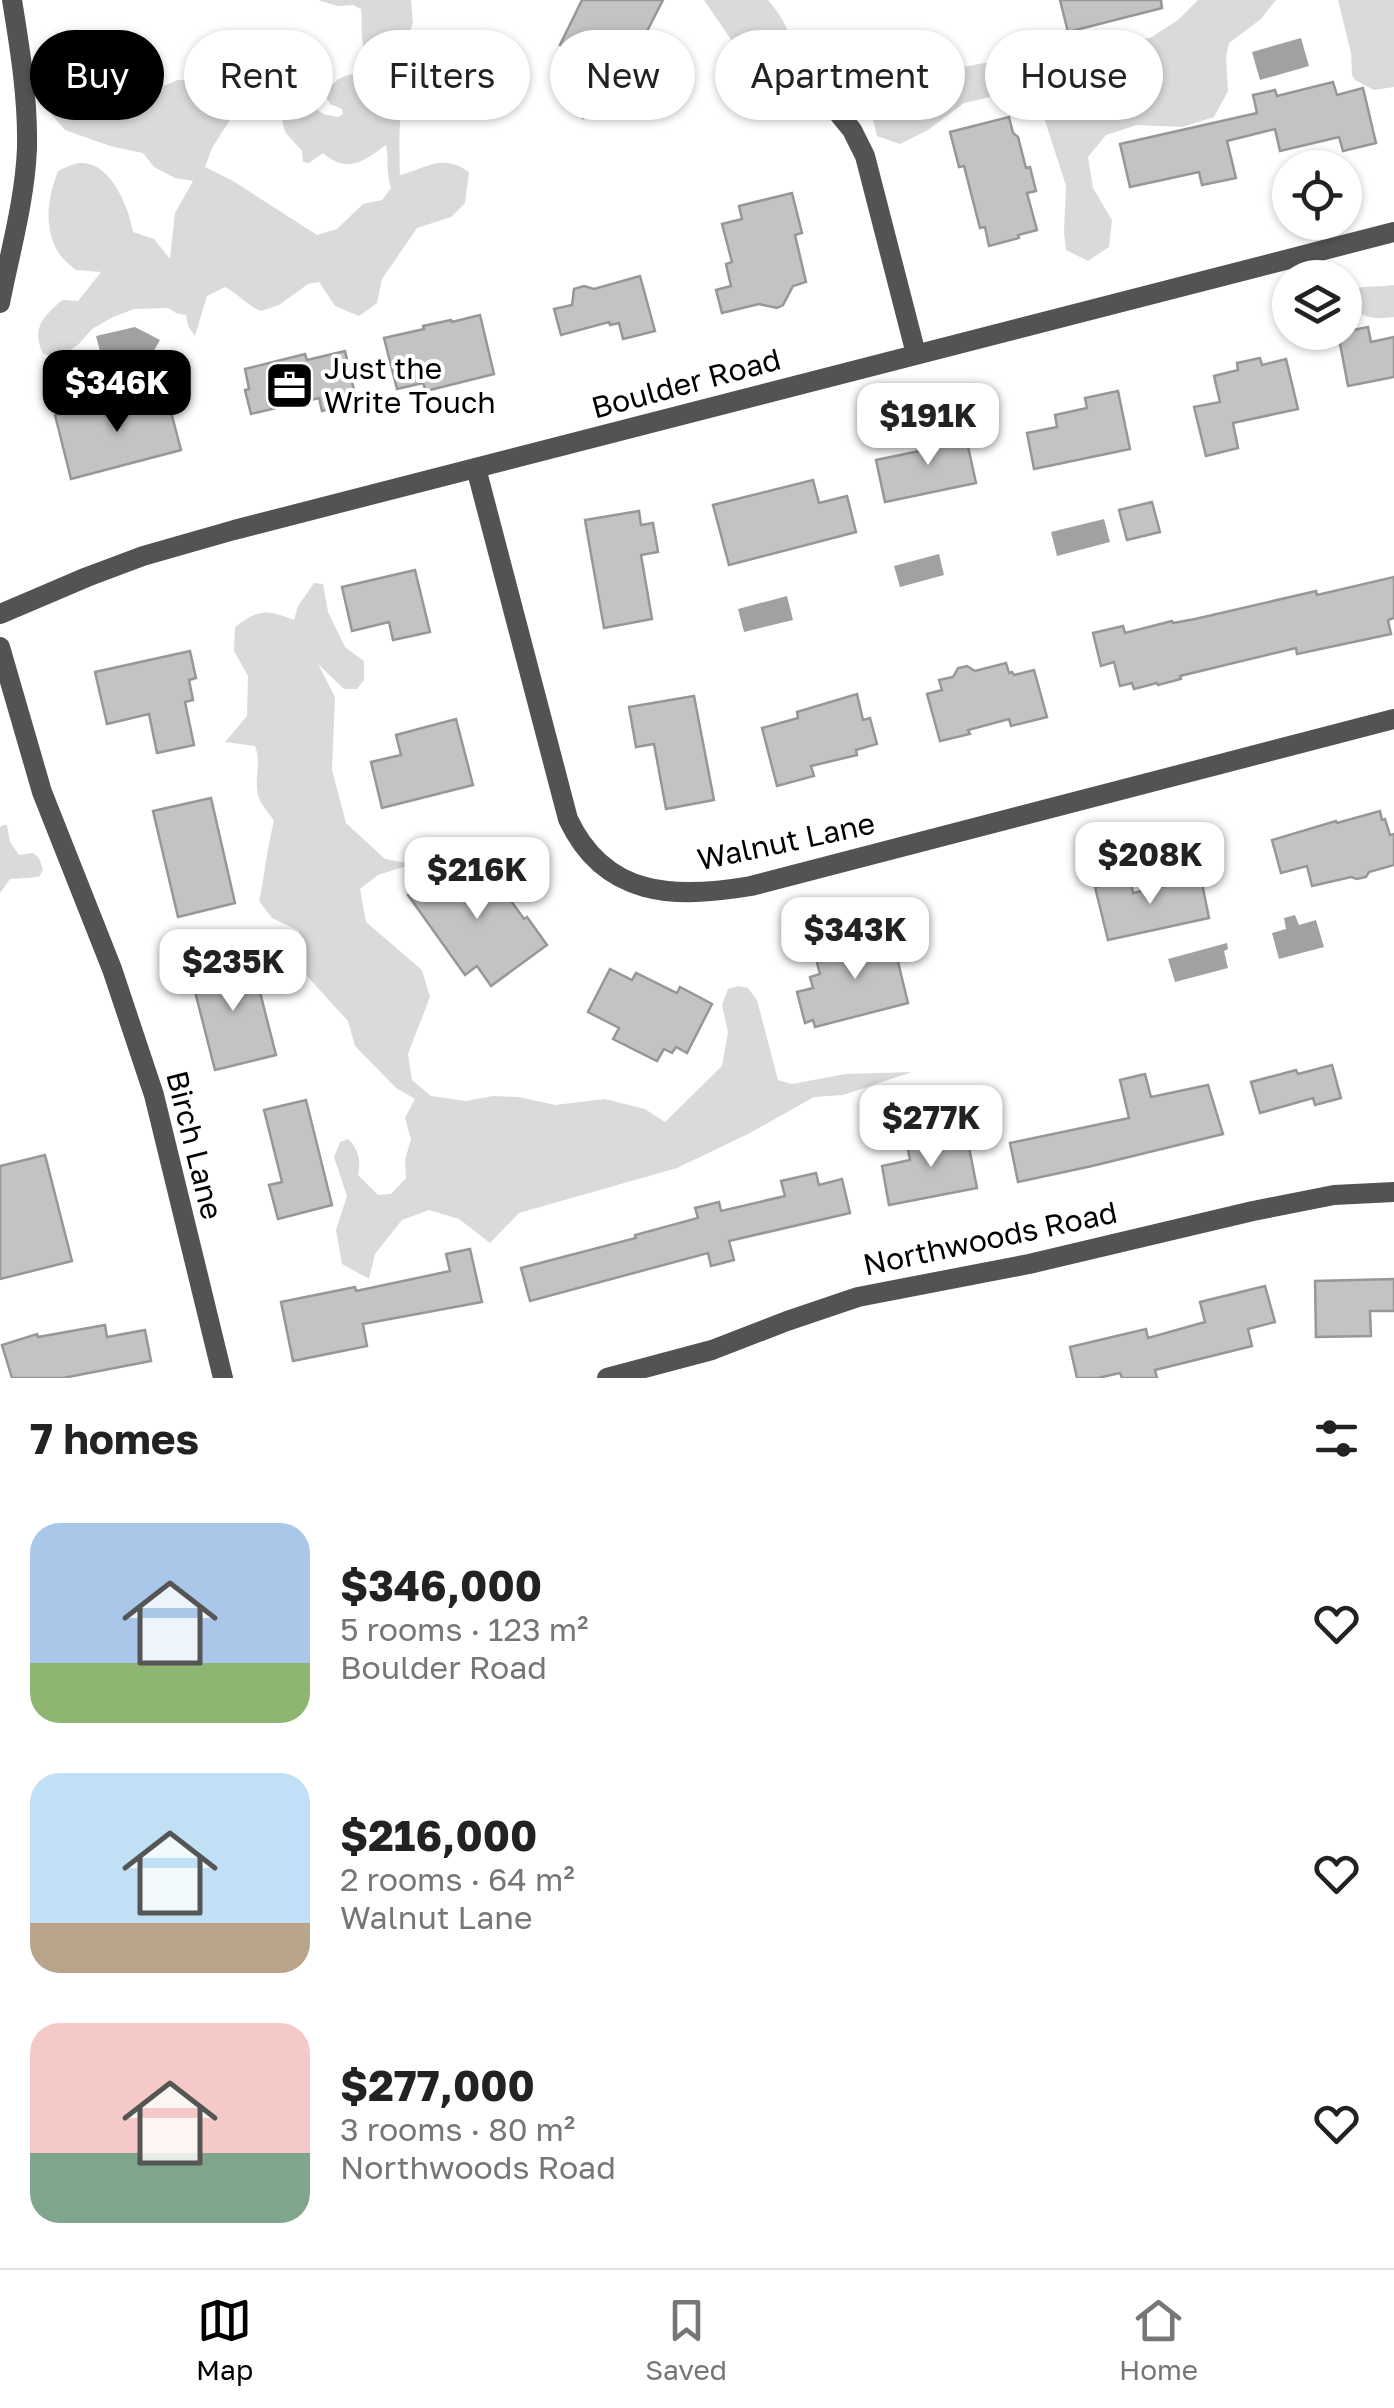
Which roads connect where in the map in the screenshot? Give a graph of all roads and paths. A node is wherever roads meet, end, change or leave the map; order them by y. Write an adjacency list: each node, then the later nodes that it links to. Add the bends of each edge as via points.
1 (12, 0): 4 (street, via 26,83 27,149)
2 (844, 120): 5 (street, via 865,156)
3 (1394, 232): 5 (street, Boulder Road)
4 (0, 302)
5 (916, 354): 6 (street, Boulder Road)
6 (476, 468): 7 (street, Boulder Road, via 157,552); 9 (street, Walnut Lane, via 568,819 610,872 654,890 750,886)
7 (0, 614)
8 (0, 646): 11 (street, Birch Lane, via 42,792 154,1095)
9 (1394, 720)
10 (1394, 1192): 12 (street, Northwoods Road, via 1334,1194 858,1297 712,1350)
11 (222, 1378)
12 (607, 1378)

